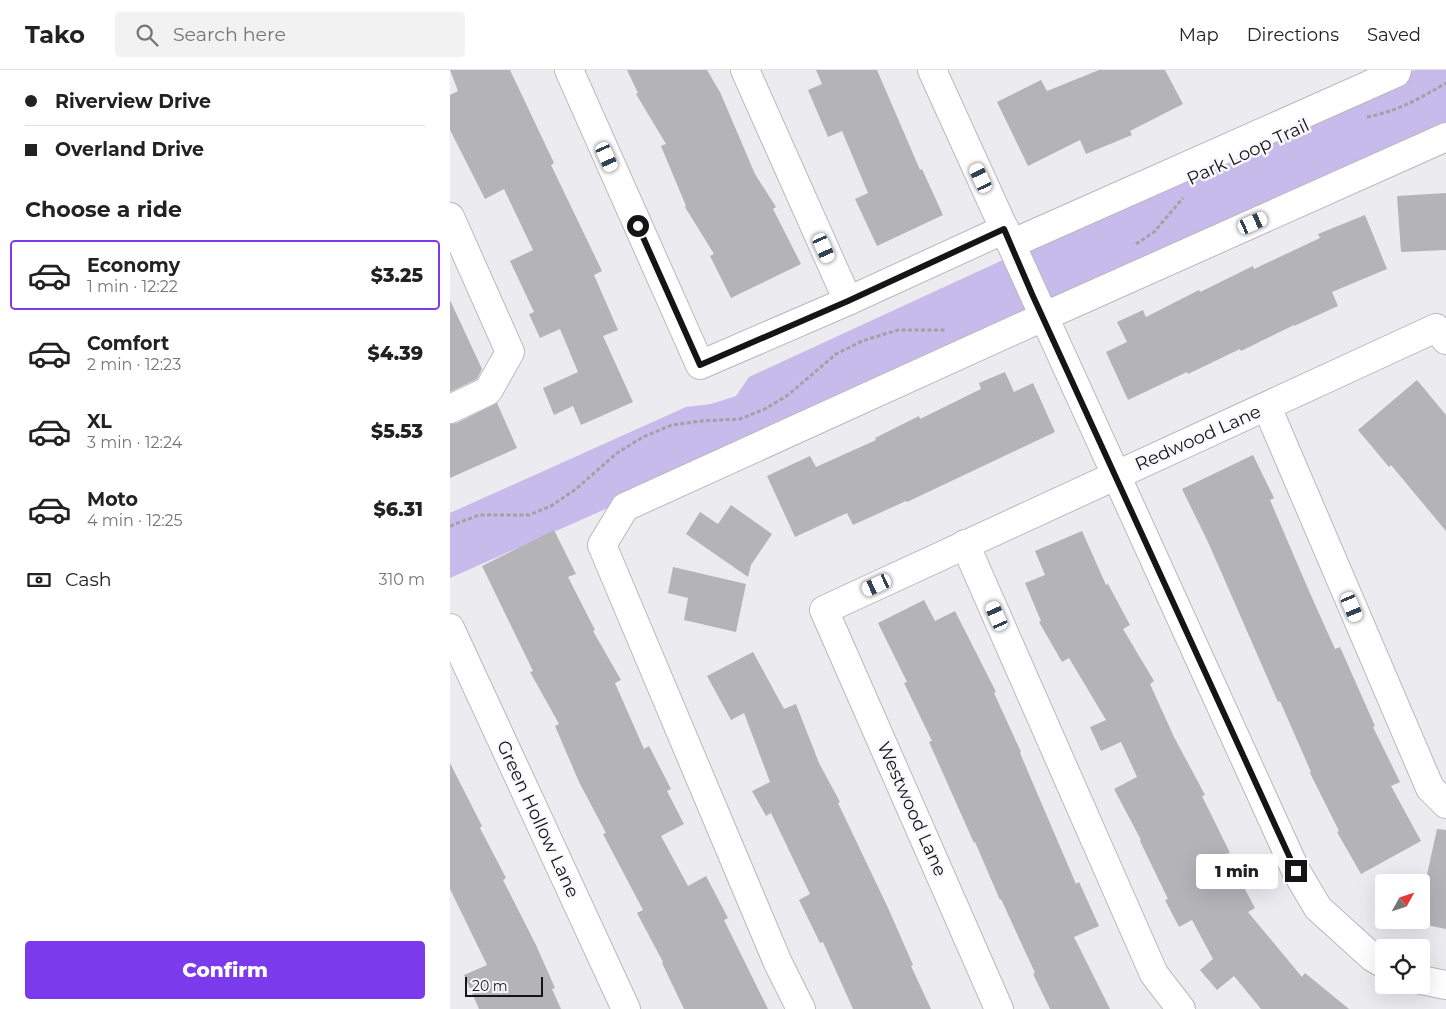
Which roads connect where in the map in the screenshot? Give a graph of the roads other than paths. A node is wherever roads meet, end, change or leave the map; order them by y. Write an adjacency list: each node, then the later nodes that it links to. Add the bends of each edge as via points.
1 (569, 70): 8 (street, via 700,365)
2 (745, 70): 8 (street)
3 (1397, 70): 7 (street)
4 (937, 72): 7 (street)
5 (1446, 137): 9 (street)
6 (450, 217): 12 (street, via 510,352 488,391)
7 (1008, 237): 8 (street); 9 (street)
8 (848, 301)
9 (1043, 316): 13 (street); 22 (street, via 625,507 602,545 774,954)
10 (1441, 334): 11 (street, Redwood Lane)
11 (1267, 407): 13 (street, Redwood Lane); 17 (street, via 1430,788)
12 (450, 409)
13 (1116, 474): 14 (street, Redwood Lane); 18 (street, via 1296,871 1318,908)
14 (965, 544): 15 (street, Redwood Lane); 24 (street, via 1154,974)
15 (824, 610): 23 (street, Westwood Lane)
16 (450, 628): 21 (street, Green Hollow Lane)
17 (1446, 804)
18 (1375, 959)
19 (1430, 982): 20 (street)
20 (1446, 985)
21 (626, 1009)
22 (801, 1009)
23 (999, 1009)
24 (1181, 1009)

